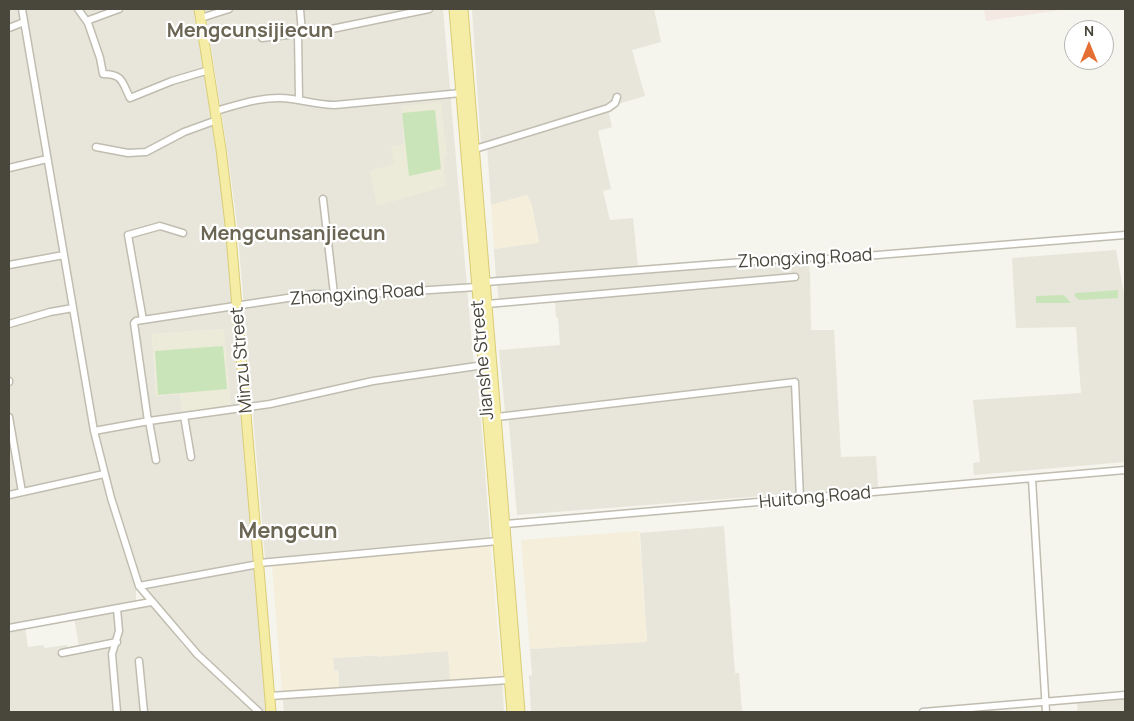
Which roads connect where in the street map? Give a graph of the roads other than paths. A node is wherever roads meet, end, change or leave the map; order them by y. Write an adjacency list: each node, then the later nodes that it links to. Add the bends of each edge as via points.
1 (22, 9): 11 (street)
2 (78, 9): 12 (street)
3 (120, 9): 12 (street)
4 (199, 9): 10 (main road, Minzu Street)
5 (230, 9): 10 (street)
6 (300, 9): 14 (street)
7 (429, 9): 14 (street)
8 (454, 9): 17 (main road, Jianshe Street)
9 (463, 9): 22 (main road, Jianshe Street)
10 (201, 18): 16 (main road, Minzu Street)
11 (24, 22): 13 (street); 23 (street)
12 (88, 22): 16 (street, via 103,74 116,74 130,98)
13 (9, 28)
14 (300, 34): 15 (street); 19 (street)
15 (262, 38)
16 (209, 70): 20 (main road, Minzu Street)
17 (461, 93): 19 (street, via 335,105); 32 (main road, Jianshe Street)
18 (617, 97): 22 (street, via 608,108)
19 (299, 100): 20 (street, via 259,100)
20 (216, 116): 21 (street, via 146,152 128,153); 35 (main road, Minzu Street)
21 (96, 147)
22 (474, 149): 31 (main road, Jianshe Street)
23 (47, 159): 24 (street); 28 (street)
24 (9, 168)
25 (322, 199): 33 (street)
26 (183, 233): 37 (street, via 160,226 128,234)
27 (1125, 235): 31 (street, Zhongxing Road)
28 (64, 255): 29 (street); 36 (street)
29 (9, 265)
30 (795, 277): 34 (street)
31 (486, 282): 34 (main road, Jianshe Street)
32 (477, 287): 33 (street, Zhongxing Road); 39 (main road, Jianshe Street)
33 (334, 294): 35 (street, Zhongxing Road, via 305,295)
34 (488, 304): 43 (main road, Jianshe Street)
35 (238, 307): 37 (street, Zhongxing Road); 40 (main road, Minzu Street)
36 (73, 308): 38 (street); 45 (street)
37 (143, 320): 44 (street, via 134,323)
38 (9, 324)
39 (484, 365): 40 (street, via 373,380); 55 (main road, Jianshe Street)
40 (246, 407): 42 (street); 56 (main road, Minzu Street)
41 (9, 416): 51 (street)
42 (184, 416): 44 (street); 46 (street)
43 (497, 417): 53 (street, via 795,382); 54 (main road, Jianshe Street)
44 (149, 421): 45 (street); 47 (street)
45 (94, 431): 49 (street)
46 (191, 457)
47 (156, 460)
48 (1125, 470): 50 (street, Huitong Road)
49 (104, 474): 51 (street); 57 (street)
50 (1032, 479): 53 (street, Huitong Road); 67 (street)
51 (22, 492): 52 (street)
52 (9, 495)
53 (800, 499): 54 (street, Huitong Road)
54 (506, 524): 73 (main road, Jianshe Street)
55 (498, 541): 56 (street); 64 (main road, Jianshe Street)
56 (259, 564): 57 (street); 65 (main road, Minzu Street)
57 (138, 586): 58 (street)
58 (151, 602): 59 (street); 70 (street, via 197,654)
59 (117, 609): 60 (street); 61 (street)
60 (9, 628)
61 (117, 642): 62 (street); 68 (street, via 112,654)
62 (62, 653)
63 (140, 661): 69 (street)
64 (509, 680): 65 (street); 72 (main road, Jianshe Street)
65 (270, 696): 71 (main road, Minzu Street)
66 (1125, 696): 67 (street)
67 (1046, 702): 74 (street); 75 (street)
68 (117, 712)
69 (144, 712)
70 (259, 712)
71 (271, 712)
72 (512, 712)
73 (520, 712)
74 (923, 712)
75 (1046, 712)

